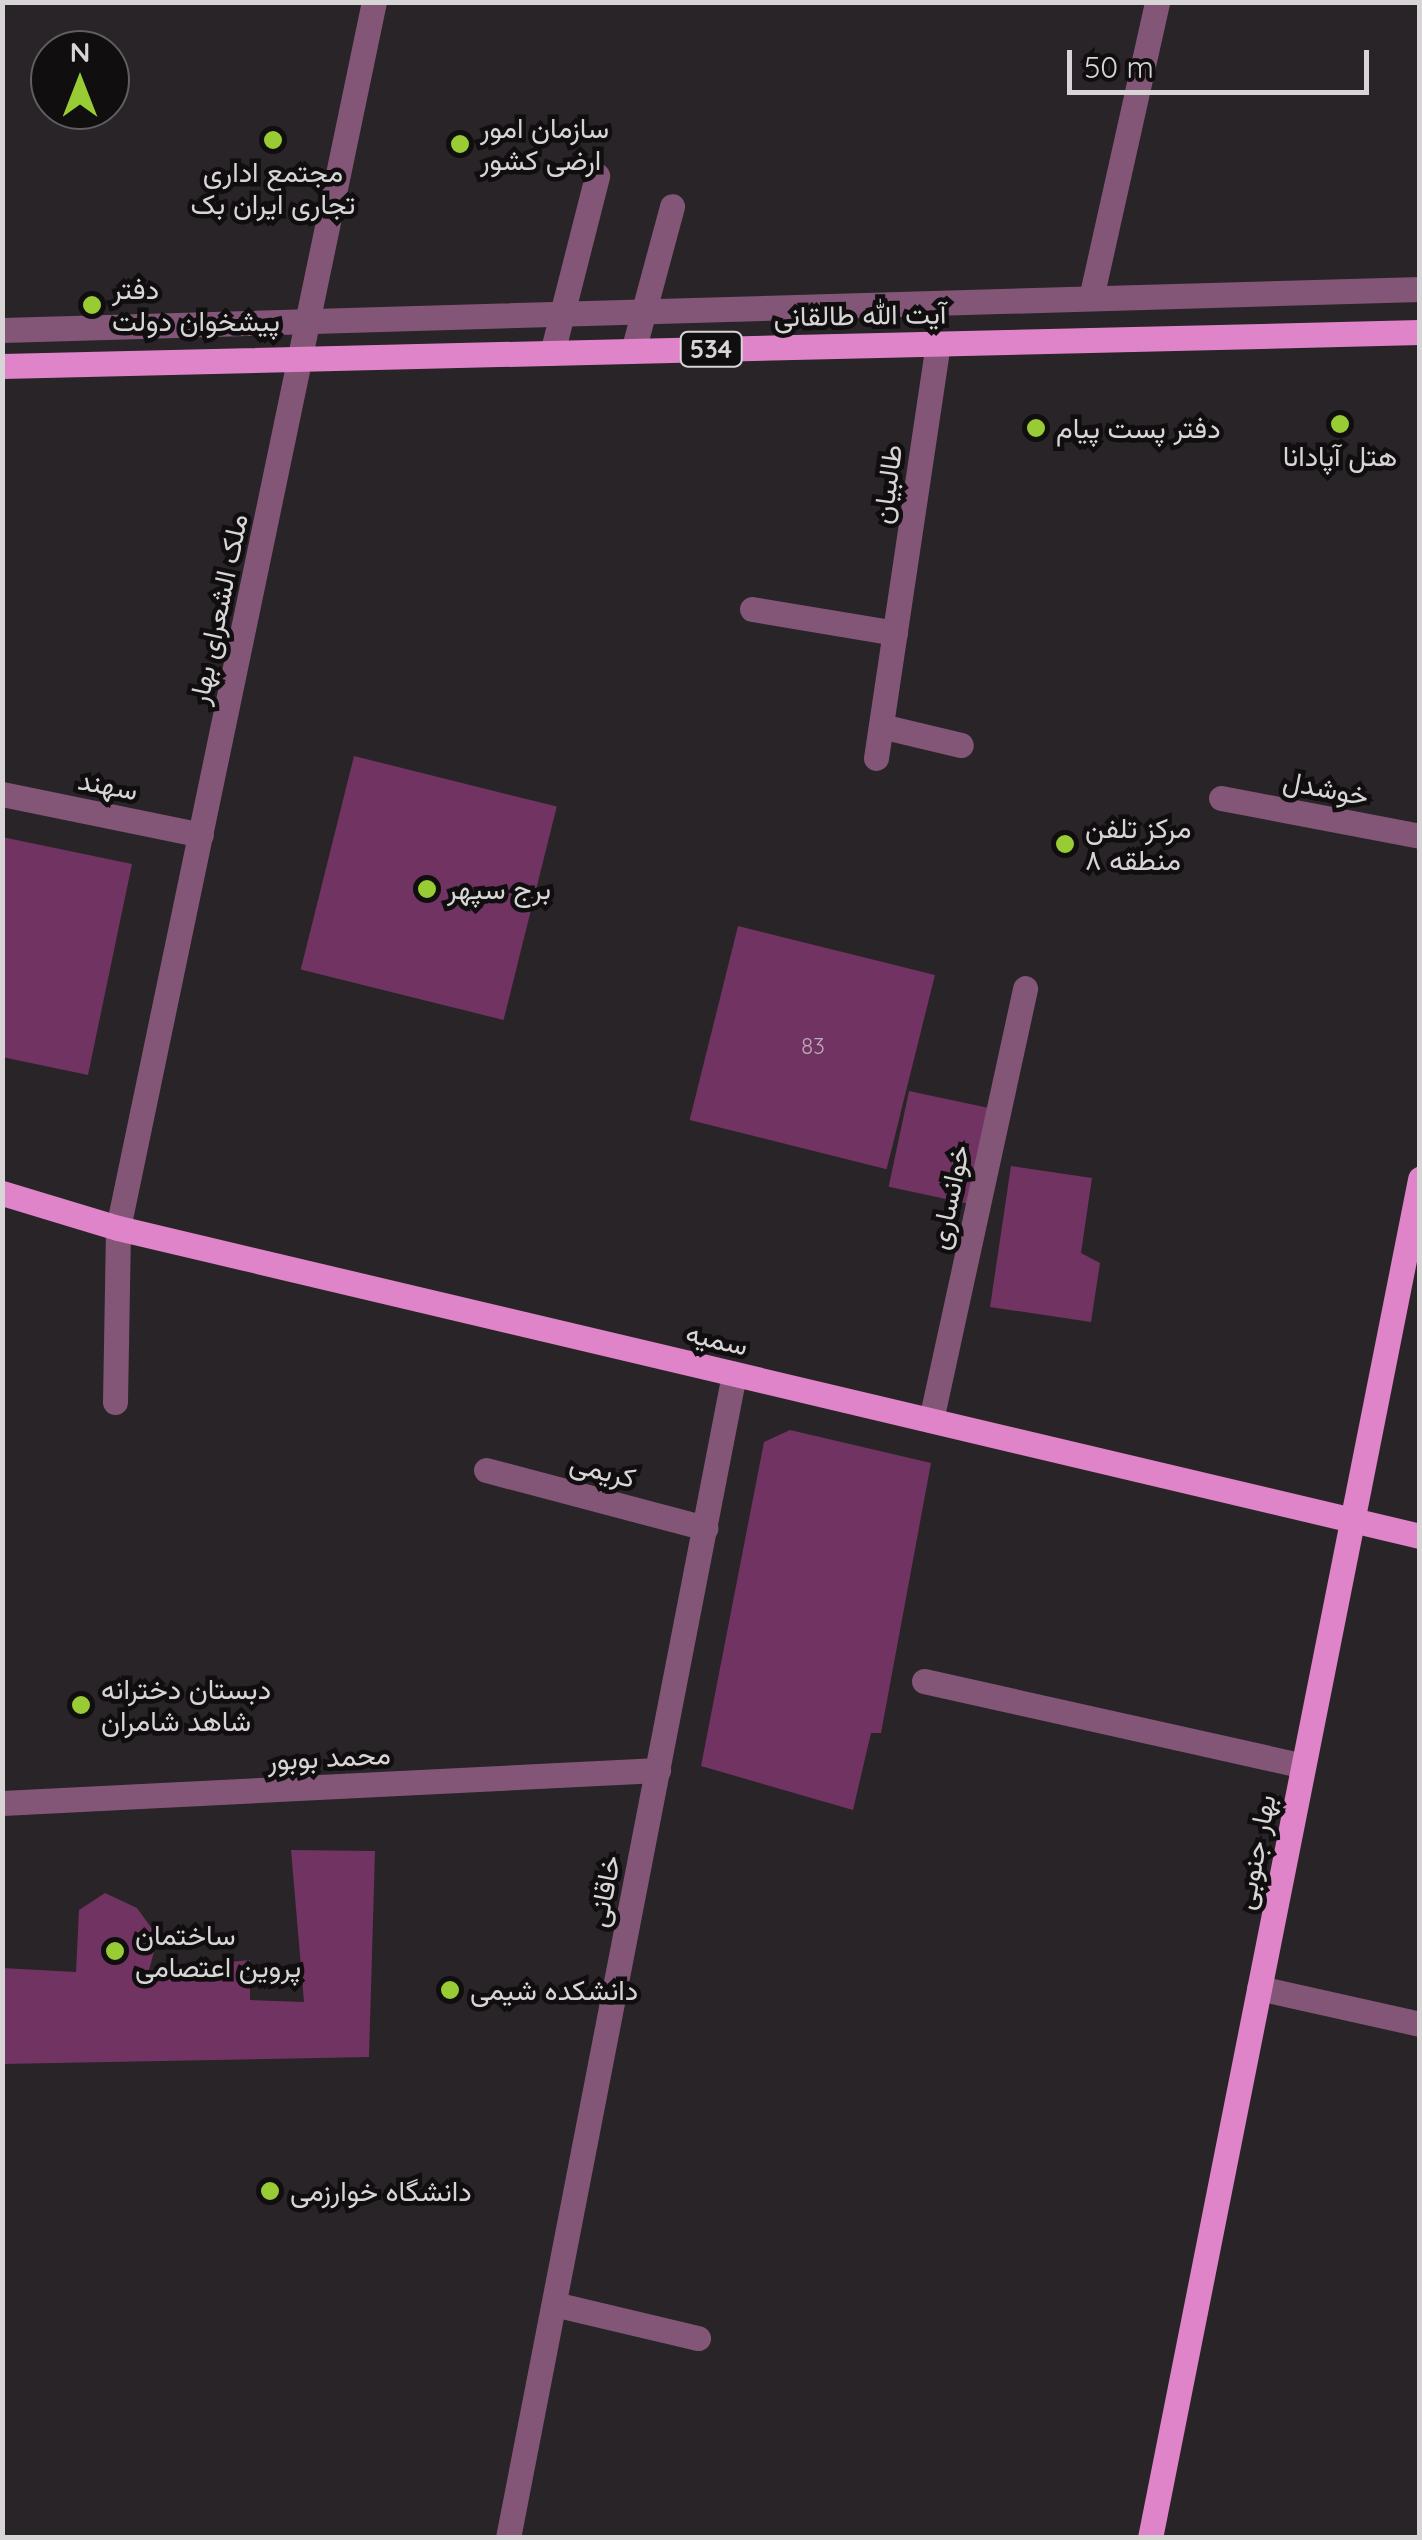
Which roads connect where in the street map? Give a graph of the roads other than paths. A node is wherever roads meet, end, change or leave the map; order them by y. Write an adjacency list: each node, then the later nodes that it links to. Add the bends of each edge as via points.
1 (374, 2): 9 (street, ملک الشعرای بهار)
2 (1157, 2): 6 (street)
3 (598, 176): 8 (street)
4 (672, 206): 7 (street)
5 (1420, 288): 6 (street)
6 (1091, 298): 7 (street)
7 (645, 311): 8 (street); 13 (street)
8 (563, 314): 9 (street); 14 (street)
9 (310, 321): 10 (street); 15 (street, ملک الشعرای بهار)
10 (2, 330)
11 (1420, 332): 12 (main road, آیت الله طالقانی / 534)
12 (938, 344): 13 (main road, آیت الله طالقانی / 534); 18 (street, طالبیان)
13 (634, 351): 14 (main road, آیت الله طالقانی / 534)
14 (552, 353): 15 (main road, آیت الله طالقانی / 534)
15 (301, 359): 16 (main road, آیت الله طالقانی / 534); 24 (street, ملک الشعرای بهار)
16 (2, 366)
17 (752, 609): 18 (street)
18 (895, 632): 19 (street, طالبیان)
19 (881, 726): 20 (street); 21 (street, طالبیان)
20 (961, 745)
21 (876, 758)
22 (2, 794): 24 (street, سهند)
23 (1220, 798): 25 (street, خوشدل)
24 (201, 834): 29 (street, ملک الشعرای بهار)
25 (1420, 836)
26 (1025, 988): 32 (street, خوانساری)
27 (1420, 1179): 34 (main road, بهار جنوبی)
28 (2, 1194): 29 (main road, سمیه)
29 (118, 1228): 30 (main road, سمیه); 31 (street, ملک الشعرای بهار)
30 (734, 1374): 32 (main road, سمیه); 35 (street, خاقانی)
31 (114, 1402)
32 (931, 1420): 34 (main road, سمیه)
33 (486, 1470): 35 (street, کریمی)
34 (1352, 1520): 36 (main road, سمیه); 38 (main road, بهار جنوبی)
35 (705, 1528): 39 (street, خاقانی)
36 (1420, 1536)
37 (924, 1681): 38 (street)
38 (1303, 1766): 41 (main road, بهار جنوبی)
39 (658, 1770): 40 (street, محمد بوبور); 43 (street, خاقانی)
40 (2, 1803)
41 (1259, 1988): 42 (street); 46 (main road, بهار جنوبی)
42 (1420, 2024)
43 (554, 2304): 44 (street); 45 (street, خاقانی)
44 (698, 2338)
45 (508, 2538)
46 (1150, 2538)

